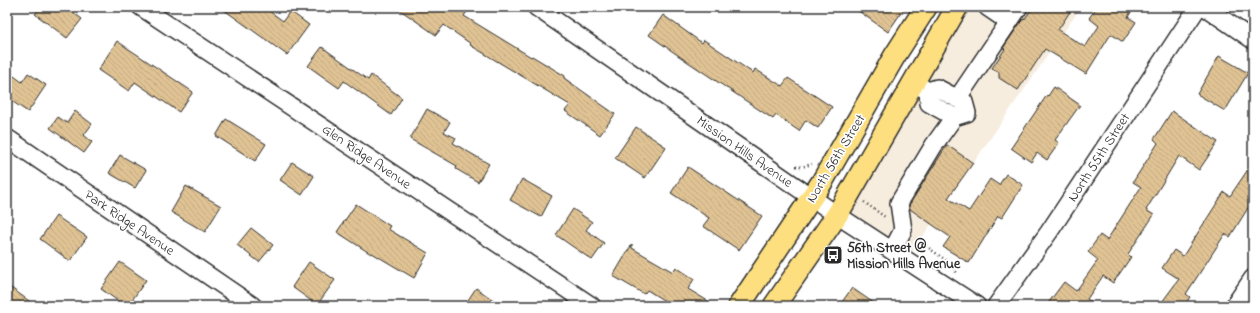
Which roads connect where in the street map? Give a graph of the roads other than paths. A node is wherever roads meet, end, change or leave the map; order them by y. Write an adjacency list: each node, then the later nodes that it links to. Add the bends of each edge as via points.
1 (141, 7): 21 (street, Glen Ridge Avenue)
2 (536, 7): 15 (street, Mission Hills Avenue)
3 (926, 7): 15 (main road, North 56th Street)
4 (957, 7): 11 (main road)
5 (987, 7): 9 (street)
6 (1019, 7): 9 (street)
7 (1198, 7): 25 (street, North 55th Street, via 1049,232)
8 (1205, 7): 10 (street)
9 (1009, 22): 12 (street)
10 (1253, 40)
11 (921, 87): 12 (street, via 937,88); 13 (street, via 929,103); 16 (main road)
12 (957, 99): 13 (street, via 964,102 967,113)
13 (954, 117): 17 (street, via 899,203 903,230)
14 (7, 138): 20 (street, Park Ridge Avenue)
15 (812, 197): 16 (street, Mission Hills Avenue); 22 (main road, North 56th Street)
16 (837, 215): 17 (street, Mission Hills Avenue); 23 (main road)
17 (892, 251): 19 (street, Mission Hills Avenue)
18 (1253, 278): 26 (street)
19 (959, 301): 24 (street, Mission Hills Avenue)
20 (253, 306)
21 (592, 306)
22 (739, 306)
23 (774, 306)
24 (977, 306)
25 (996, 306)
26 (1234, 306)

